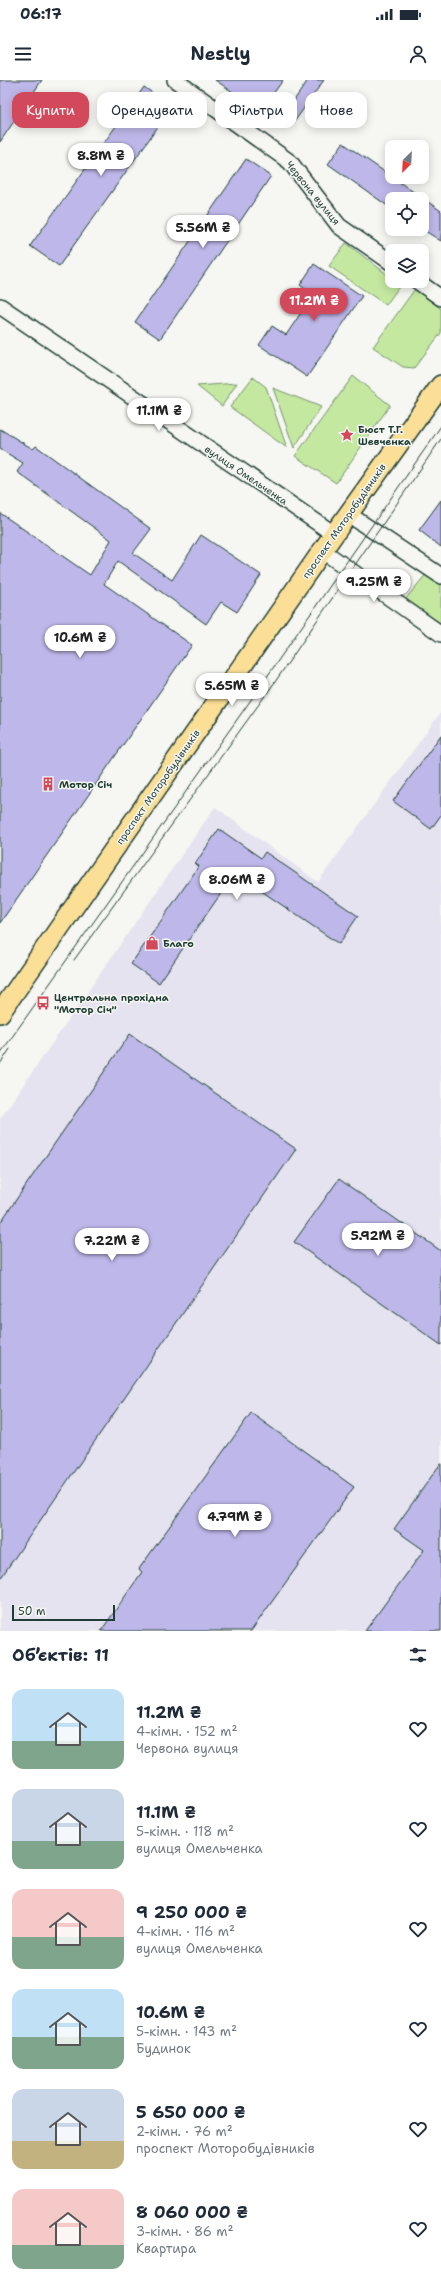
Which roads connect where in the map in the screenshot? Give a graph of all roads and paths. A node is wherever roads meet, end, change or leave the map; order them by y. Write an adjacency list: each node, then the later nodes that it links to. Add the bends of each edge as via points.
1 (175, 80): 2 (street, Червона вулиця, via 290,162 339,226)
2 (385, 258)
3 (427, 288): 4 (street)
4 (441, 298)
5 (0, 306): 8 (street, вулиця Омельченка)
6 (441, 385): 7 (main road, проспект Моторобудівників)
7 (348, 514): 8 (main road, проспект Моторобудівників); 10 (street)
8 (334, 534): 9 (main road, проспект Моторобудівників)
9 (323, 551): 11 (street); 12 (main road, проспект Моторобудівників)
10 (441, 576)
11 (441, 634)
12 (0, 1013)

